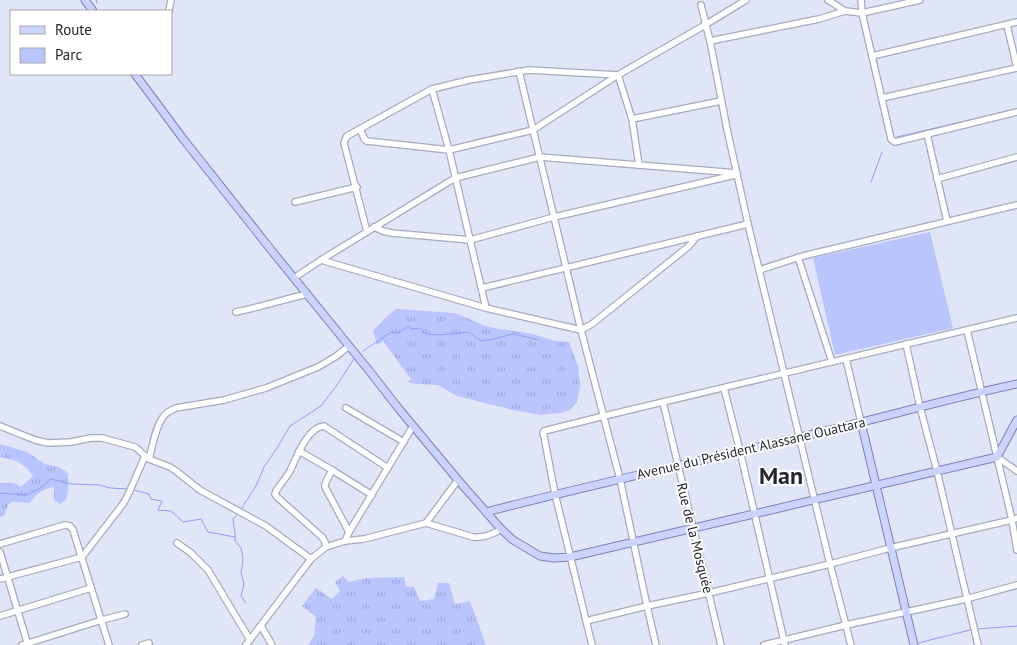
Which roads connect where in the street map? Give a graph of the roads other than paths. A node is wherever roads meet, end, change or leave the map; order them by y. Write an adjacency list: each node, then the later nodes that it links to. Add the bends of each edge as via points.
1 (746, 0): 9 (street)
2 (828, 0): 6 (street)
3 (861, 0): 7 (street)
4 (920, 0): 7 (street)
5 (701, 5): 9 (street)
6 (845, 11): 7 (street); 11 (street)
7 (862, 13): 12 (street)
8 (1017, 22): 10 (street)
9 (705, 25): 11 (street); 16 (street)
10 (1007, 25): 12 (street); 13 (street)
11 (710, 41): 19 (street)
12 (872, 56): 18 (street)
13 (1017, 68): 18 (street)
14 (519, 71): 16 (street); 17 (street); 23 (street)
15 (137, 75): 46 (main road, via 200,161)
16 (618, 75): 21 (street); 23 (street)
17 (432, 89): 22 (street); 25 (street)
18 (882, 98): 24 (street, via 893,142)
19 (721, 101): 21 (street); 29 (street)
20 (1017, 112): 24 (street)
21 (632, 120): 28 (street)
22 (360, 129): 25 (street, via 367,141); 32 (street, via 347,136 344,143)
23 (533, 130): 25 (street); 26 (street)
24 (927, 134): 31 (street)
25 (449, 150): 30 (street)
26 (540, 156): 28 (street); 30 (street); 35 (street)
27 (1017, 158): 31 (street)
28 (639, 165): 29 (street)
29 (737, 174): 35 (street); 37 (street)
30 (455, 178): 38 (street); 41 (street)
31 (938, 179): 36 (street)
32 (357, 187): 33 (street); 39 (street)
33 (295, 202)
34 (1017, 206): 36 (street)
35 (554, 217): 41 (street); 44 (street)
36 (947, 221): 42 (street)
37 (748, 224): 40 (street); 45 (street)
38 (374, 227): 39 (street); 41 (street, via 392,233)
39 (368, 232): 43 (street)
40 (697, 236): 44 (street); 52 (street, via 682,252)
41 (470, 240): 47 (street)
42 (798, 257): 45 (street); 57 (street)
43 (321, 260): 46 (street); 49 (street)
44 (566, 268): 47 (street); 52 (street)
45 (759, 270): 58 (street)
46 (294, 278): 48 (main road)
47 (482, 288): 49 (street)
48 (307, 294): 50 (street); 55 (main road)
49 (486, 308): 52 (street)
50 (236, 312)
51 (1017, 318): 53 (street)
52 (581, 330): 65 (street)
53 (967, 330): 54 (street); 61 (street)
54 (906, 344): 56 (street); 63 (street)
55 (349, 346): 69 (main road); 74 (street, via 318,366 266,388 170,411 164,416)
56 (846, 359): 57 (street); 67 (street)
57 (832, 362): 58 (street)
58 (784, 374): 60 (street); 70 (street)
59 (1017, 384): 61 (main road, Avenue du Président Alassane Ouattara)
60 (724, 388): 62 (street); 73 (street)
61 (981, 392): 63 (main road, Avenue du Président Alassane Ouattara); 75 (street)
62 (663, 402): 65 (street); 76 (street, Rue de la Mosquée)
63 (920, 407): 67 (main road, Avenue du Président Alassane Ouattara); 79 (street)
64 (346, 408): 71 (street)
65 (604, 416): 81 (street); 84 (street, via 543,432)
66 (1017, 420): 75 (main road)
67 (861, 422): 70 (main road, Avenue du Président Alassane Ouattara); 83 (main road)
68 (0, 426): 74 (street, via 48,443 102,438 135,446)
69 (413, 426): 71 (street); 82 (main road)
70 (799, 437): 73 (main road, Avenue du Président Alassane Ouattara); 86 (street)
71 (404, 442): 77 (street)
72 (299, 451): 77 (street, via 317,429 324,426); 78 (street); 99 (street, via 275,494 322,537)
73 (740, 451): 76 (main road, Avenue du Président Alassane Ouattara); 88 (street)
74 (147, 457): 103 (street, via 118,512); 105 (street, via 170,467 200,490 266,526)
75 (997, 457): 79 (main road); 80 (street); 89 (street)
76 (678, 466): 81 (main road, Avenue du Président Alassane Ouattara); 91 (street, Rue de la Mosquée)
77 (388, 468): 85 (street)
78 (332, 470): 85 (street); 93 (street, via 325,484)
79 (937, 471): 83 (main road); 94 (street)
80 (1017, 471)
81 (620, 479): 84 (main road, Avenue du Président Alassane Ouattara); 96 (street)
82 (458, 480): 87 (main road); 90 (street)
83 (876, 485): 86 (main road); 100 (main road)
84 (555, 494): 87 (main road, Avenue du Président Alassane Ouattara); 104 (street)
85 (372, 495): 93 (street)
86 (814, 500): 88 (main road); 106 (street)
87 (486, 512): 92 (main road)
88 (755, 514): 91 (main road); 108 (street)
89 (1014, 519): 94 (street); 101 (street)
90 (426, 523): 92 (street, via 480,538); 95 (street)
91 (693, 528): 96 (main road); 112 (street, Rue de la Mosquée)
92 (501, 529): 104 (main road, via 540,556)
93 (350, 532): 95 (street)
94 (951, 534): 100 (street); 113 (street)
95 (345, 541): 99 (street)
96 (634, 542): 104 (main road); 114 (street)
97 (177, 543): 123 (street, via 208,570)
98 (0, 544): 103 (street, via 65,525 73,530)
99 (326, 548): 105 (street)
100 (890, 548): 106 (street); 116 (main road)
101 (1017, 550)
102 (0, 552): 107 (street)
103 (82, 557): 107 (street); 111 (street)
104 (570, 558): 120 (street)
105 (311, 560): 122 (street)
106 (830, 564): 108 (street); 121 (street)
107 (8, 577): 109 (street); 115 (street)
108 (770, 579): 112 (street); 124 (street)
109 (0, 580)
110 (1017, 585): 113 (street)
111 (91, 588): 115 (street); 119 (street)
112 (709, 593): 114 (street); 132 (street, Rue de la Mosquée)
113 (966, 599): 116 (street); 136 (street)
114 (647, 606): 120 (street); 131 (street)
115 (17, 610): 118 (street); 126 (street)
116 (906, 612): 121 (street); 135 (main road)
117 (125, 614): 119 (street)
118 (0, 616)
119 (102, 620): 126 (street); 127 (street)
120 (586, 621): 130 (street)
121 (846, 625): 124 (street); 134 (street)
122 (261, 626): 123 (street); 129 (street)
123 (248, 642)
124 (785, 642): 133 (street)
125 (149, 643): 128 (street)
126 (26, 644)
127 (109, 645)
128 (142, 645)
129 (272, 645)
130 (592, 645)
131 (656, 645)
132 (721, 645)
133 (764, 645)
134 (851, 645)
135 (914, 645)
136 (978, 645)

